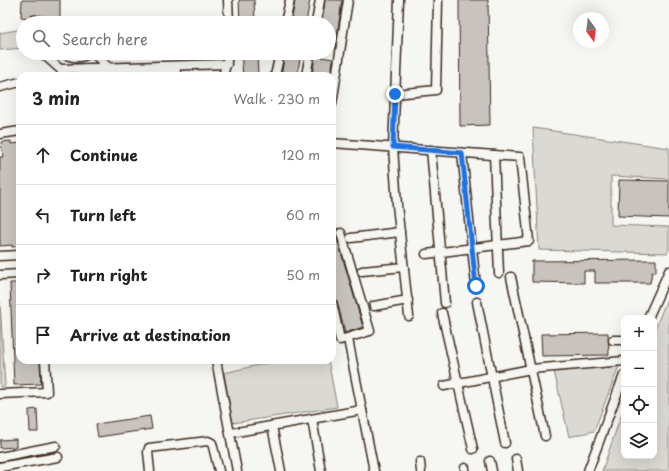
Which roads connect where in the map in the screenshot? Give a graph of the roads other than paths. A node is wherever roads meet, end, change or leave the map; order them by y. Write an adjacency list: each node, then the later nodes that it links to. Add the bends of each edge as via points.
1 (228, 0): 7 (street)
2 (290, 0): 8 (street)
3 (320, 0): 9 (street)
4 (348, 0): 21 (street)
5 (399, 0): 24 (street)
6 (438, 0): 24 (street, via 436,90)
7 (229, 16)
8 (287, 16)
9 (317, 16)
10 (50, 60): 16 (street, via 60,69)
11 (100, 60): 16 (street)
12 (228, 60): 15 (street)
13 (278, 60): 19 (street)
14 (309, 60): 20 (street)
15 (227, 66): 16 (street); 17 (street); 18 (street)
16 (108, 67)
17 (138, 72)
18 (225, 72)
19 (276, 72)
20 (307, 72)
21 (336, 78)
22 (16, 83): 23 (street)
23 (0, 87)
24 (395, 94): 28 (street)
25 (16, 132): 26 (street)
26 (0, 134)
27 (336, 143): 28 (street)
28 (393, 147): 29 (street); 32 (street)
29 (431, 150): 30 (street); 37 (street)
30 (462, 153): 31 (street); 36 (street)
31 (494, 155): 35 (street); 35 (street, via 520,157 529,241)
32 (400, 232): 34 (street); 41 (street)
33 (341, 233): 57 (street, via 370,331)
34 (351, 238)
35 (498, 245): 36 (street); 44 (street)
36 (472, 248): 37 (street); 48 (street)
37 (440, 252): 38 (street); 51 (street)
38 (426, 254)
39 (16, 255): 40 (street)
40 (0, 256)
41 (404, 266): 42 (street); 49 (street)
42 (362, 271)
43 (669, 271): 54 (street)
44 (498, 273)
45 (16, 274): 46 (street)
46 (0, 275)
47 (511, 277): 63 (street)
48 (476, 286)
49 (408, 300): 52 (street); 55 (street)
50 (477, 302): 64 (street)
51 (445, 303)
52 (374, 306)
53 (442, 313): 65 (street)
54 (649, 315)
55 (409, 316)
56 (336, 321): 57 (street, via 340,340)
57 (348, 339): 69 (street)
58 (613, 340): 59 (street)
59 (621, 340)
60 (621, 361): 63 (street)
61 (45, 364): 68 (street, via 47,392)
62 (217, 364): 72 (street)
63 (531, 369): 64 (street); 73 (street)
64 (492, 376): 65 (street); 74 (street)
65 (458, 383): 67 (street); 76 (street)
66 (621, 383): 92 (street)
67 (444, 386)
68 (0, 394)
69 (362, 410): 70 (street); 88 (street)
70 (312, 419): 71 (street); 87 (street)
71 (272, 426): 72 (street); 86 (street)
72 (231, 433): 85 (street)
73 (545, 436)
74 (505, 443)
75 (56, 446): 77 (street)
76 (473, 449)
77 (0, 457)
78 (58, 457): 82 (street)
79 (516, 459): 91 (street)
80 (490, 461): 90 (street)
81 (420, 462): 89 (street)
82 (0, 467)
83 (150, 471): 84 (street, via 149,448 208,441 214,447)
84 (219, 471)
85 (237, 471)
86 (281, 471)
87 (321, 471)
88 (374, 471)
89 (421, 471)
90 (492, 471)
91 (518, 471)
92 (588, 471)

